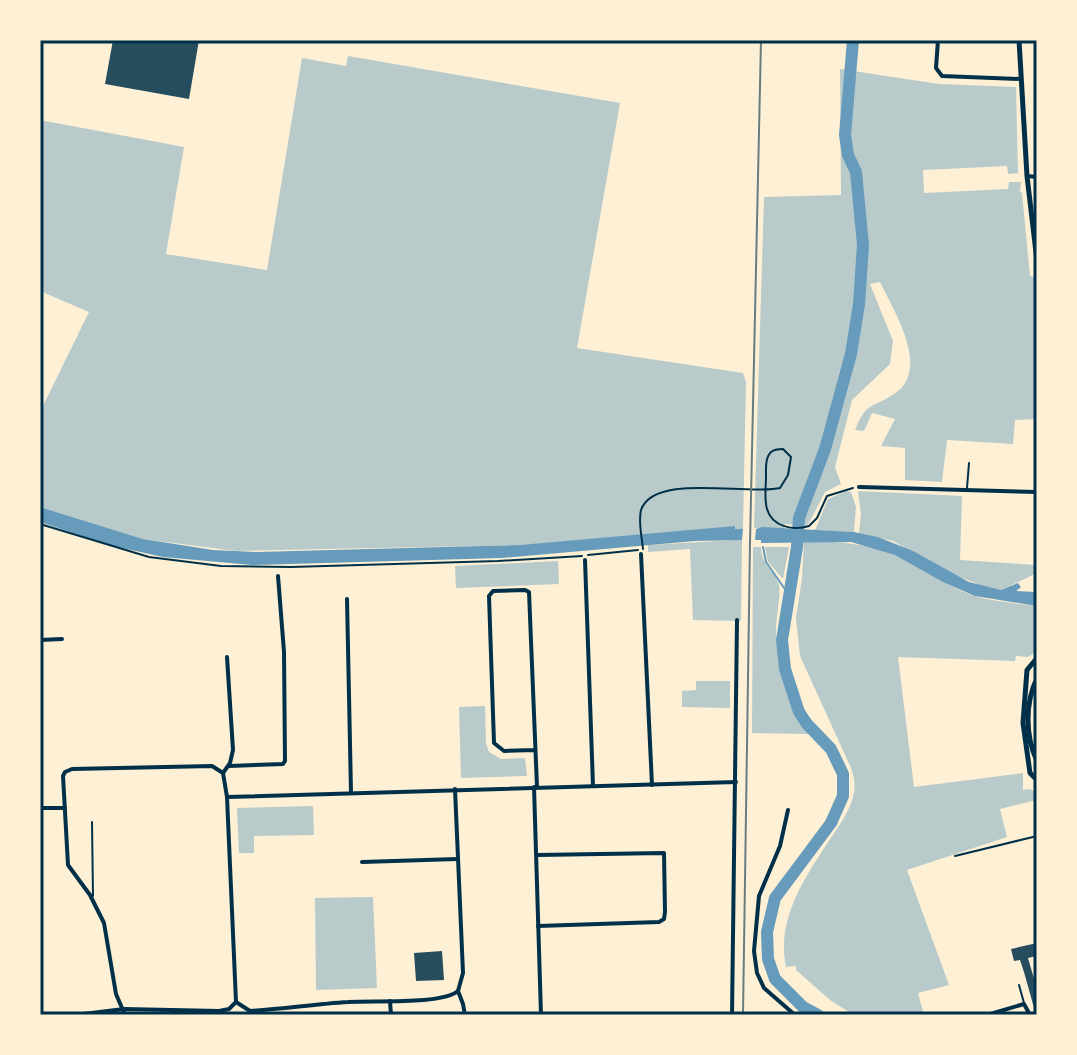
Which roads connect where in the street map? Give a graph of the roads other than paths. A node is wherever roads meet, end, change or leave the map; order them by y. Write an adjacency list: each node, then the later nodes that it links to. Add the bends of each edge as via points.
1 (938, 40): 3 (street, via 936,68 946,77)
2 (1019, 40): 3 (street)
3 (1021, 79): 4 (street)
4 (1027, 176): 5 (street); 6 (street)
5 (1037, 177)
6 (1037, 261)
7 (969, 463): 9 (lane)
8 (859, 487): 9 (street)
9 (967, 489): 10 (street)
10 (1037, 492)
11 (642, 551): 29 (street)
12 (585, 560): 30 (street)
13 (278, 576): 25 (street, via 285,761)
14 (347, 599): 33 (street)
15 (737, 620): 28 (street)
16 (62, 639): 17 (street)
17 (40, 640)
18 (227, 657): 25 (street, via 233,750)
19 (1037, 658): 27 (street, via 1027,670 1023,723 1030,773)
20 (1037, 678): 22 (street)
21 (1037, 734): 22 (street)
22 (1029, 735): 24 (street)
23 (535, 750): 23 (street, via 495,747 489,596 493,591 528,591); 31 (street)
24 (1037, 761)
25 (229, 766): 26 (street)
26 (223, 773): 34 (street); 36 (street, via 206,766 72,769 63,776)
27 (1037, 780)
28 (736, 782): 29 (street); 57 (street)
29 (652, 785): 30 (street)
30 (593, 786): 31 (street)
31 (536, 787): 32 (street); 40 (street)
32 (455, 789): 33 (street); 42 (street)
33 (351, 792): 34 (street)
34 (227, 797): 49 (street)
35 (40, 808): 36 (street)
36 (65, 808): 44 (street, via 68,865)
37 (788, 810): 58 (street, via 759,896 754,951 764,988)
38 (92, 822): 44 (lane)
39 (1037, 836): 41 (lane)
40 (537, 855): 45 (street); 45 (street, via 664,853 665,912 662,920)
41 (955, 856)
42 (457, 859): 43 (street); 47 (street, via 463,973)
43 (362, 862)
44 (92, 899): 51 (street, via 104,923 116,994)
45 (538, 926): 56 (street)
46 (1019, 985): 50 (lane)
47 (458, 991): 48 (street, via 447,997); 55 (street)
48 (390, 1001): 52 (street); 54 (street)
49 (236, 1002): 51 (street, via 219,1011); 52 (street)
50 (1025, 1005): 59 (street); 60 (street)
51 (125, 1012): 53 (street)
52 (250, 1013)
53 (75, 1015)
54 (391, 1015)
55 (465, 1015)
56 (541, 1015)
57 (732, 1015)
58 (795, 1015)
59 (987, 1015)
60 (1030, 1015)

